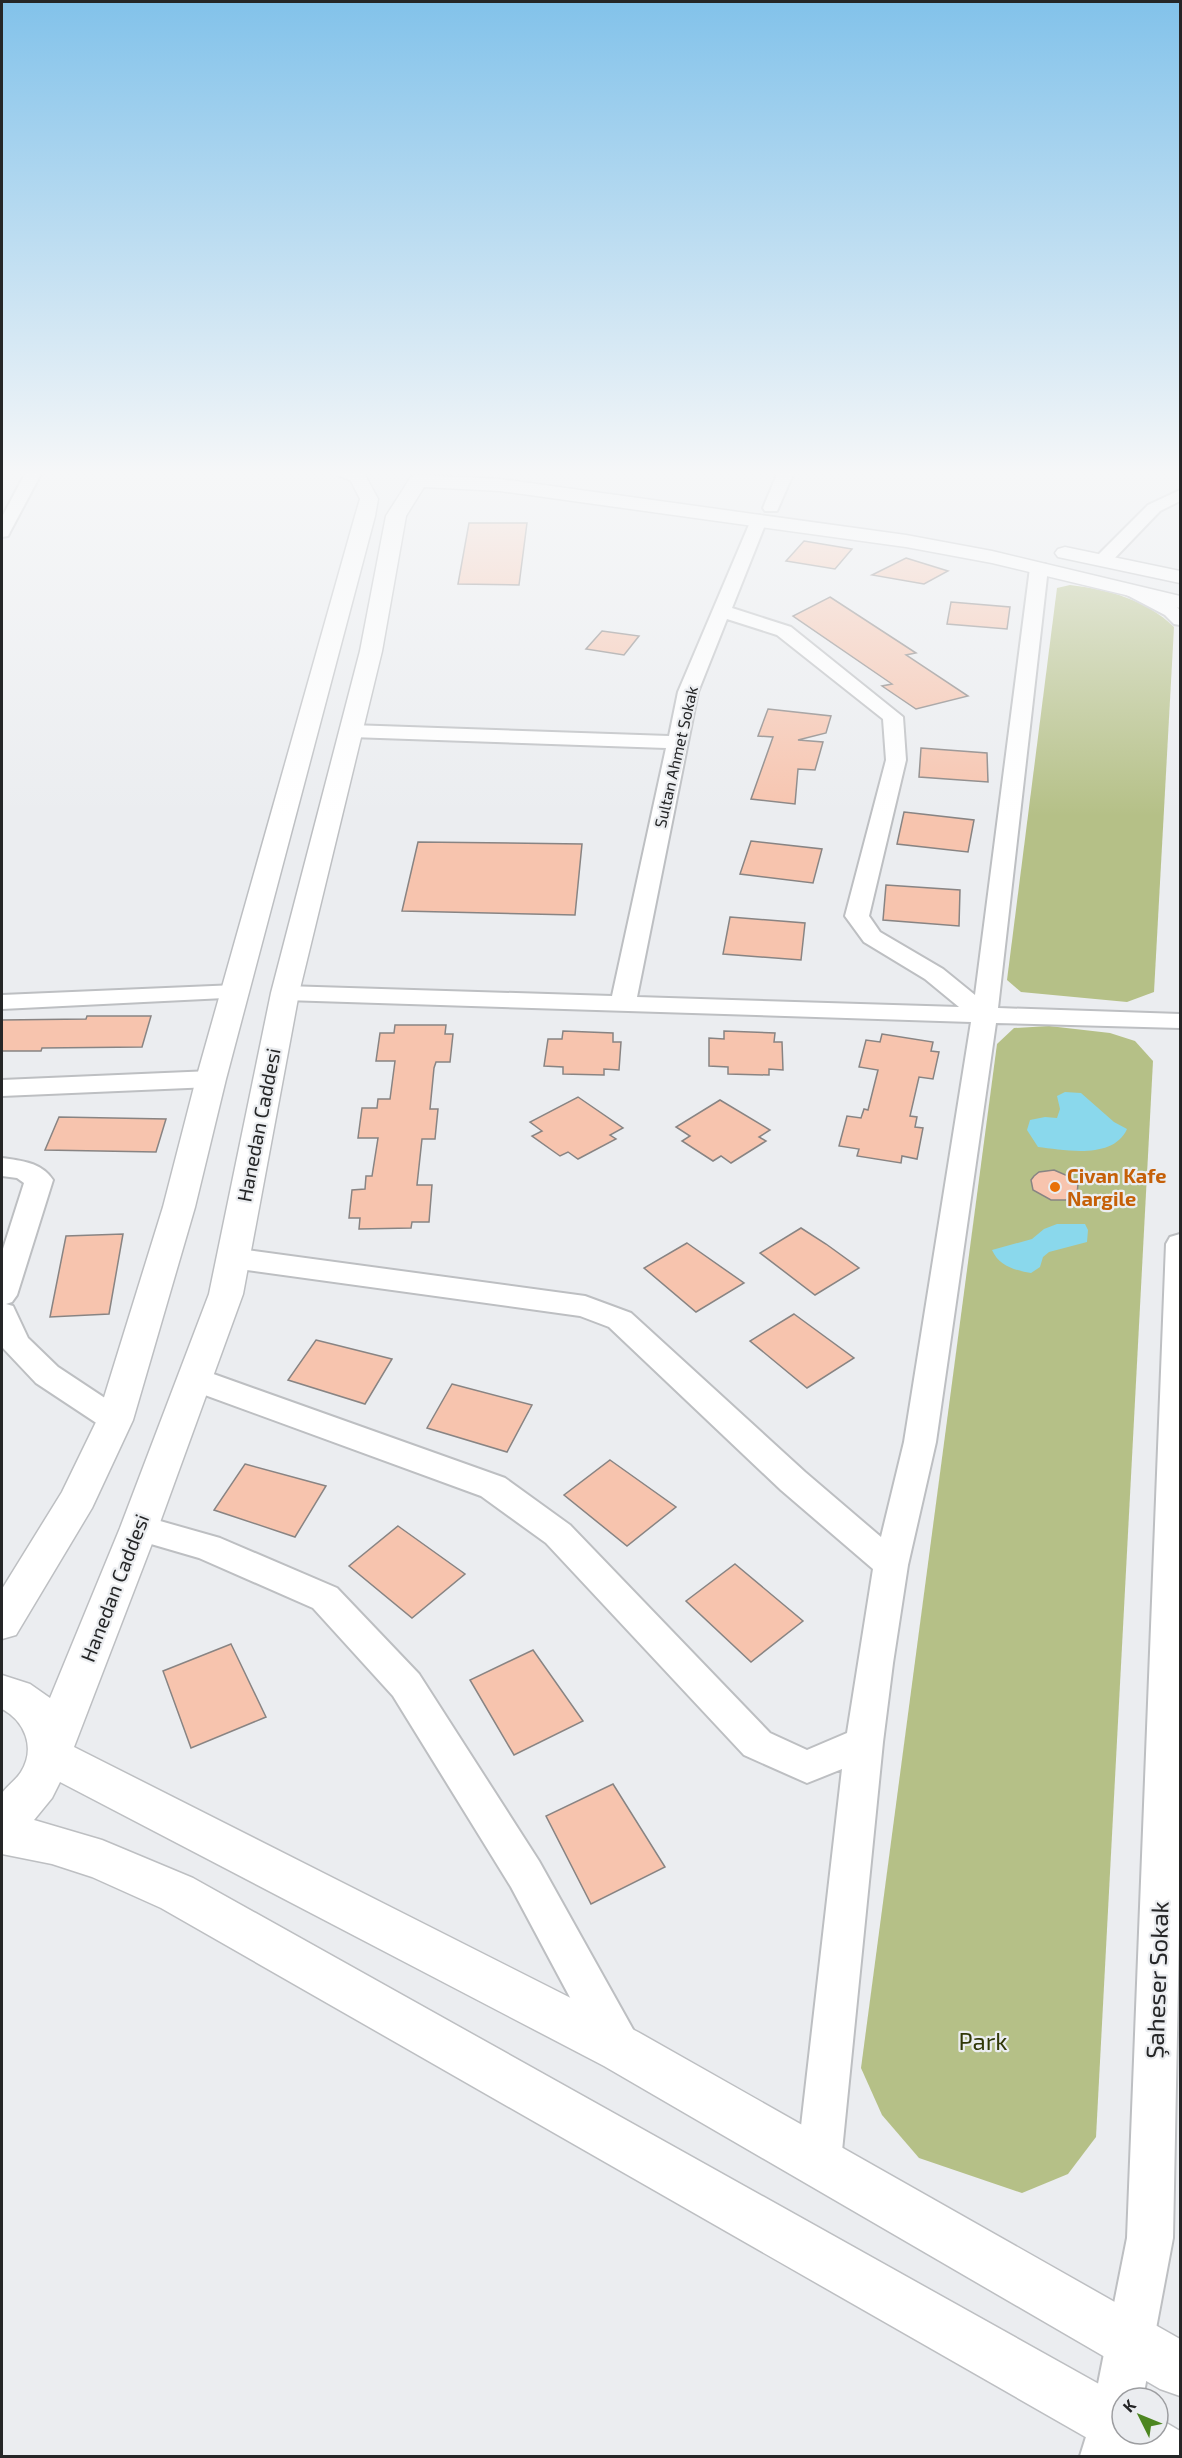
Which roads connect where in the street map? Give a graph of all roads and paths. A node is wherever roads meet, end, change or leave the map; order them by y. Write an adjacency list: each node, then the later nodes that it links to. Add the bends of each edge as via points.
1 (346, 587): 12 (street)
2 (383, 587): 10 (street, Hanedan Caddesi)
3 (732, 587): 8 (street, Sultan Ahmet Sokak)
4 (1034, 587): 16 (street)
5 (1118, 587): 6 (street)
6 (1131, 590): 7 (street); 9 (street, via 1162,605)
7 (1180, 602)
8 (721, 611): 11 (street, Sultan Ahmet Sokak, via 688,692); 16 (street, via 784,631 893,717 896,760 857,916 872,937 934,974)
9 (1180, 620)
10 (351, 731): 11 (street); 13 (street, Hanedan Caddesi)
11 (678, 742): 15 (street, Sultan Ahmet Sokak)
12 (236, 992): 13 (street); 14 (street); 18 (street)
13 (285, 993): 15 (street); 22 (street, Hanedan Caddesi)
14 (2, 1002)
15 (623, 1004): 16 (street)
16 (985, 1015): 17 (street); 28 (street, via 920,1442)
17 (1180, 1021)
18 (211, 1079): 19 (street); 26 (street, via 179,1207)
19 (2, 1088)
20 (2, 1167): 23 (street, via 25,1170 39,1180)
21 (1180, 1244): 35 (street, Şaheser Sokak)
22 (232, 1258): 25 (street, Hanedan Caddesi, via 226,1294); 28 (street, via 585,1306 620,1320 793,1481)
23 (2, 1295)
24 (2, 1313): 26 (street, via 15,1344 46,1375)
25 (194, 1379): 27 (street, Hanedan Caddesi); 31 (street, via 493,1487 558,1534 757,1744 807,1767)
26 (115, 1420): 29 (street, via 78,1498)
27 (139, 1528): 32 (street, Hanedan Caddesi); 36 (street, via 208,1547 325,1598 406,1684 525,1874)
28 (891, 1565): 31 (street)
29 (2, 1623)
30 (2, 1692): 32 (street, via 27,1702 41,1716 49,1734)
31 (864, 1742): 37 (street)
32 (49, 1755): 33 (street, Hanedan Caddesi, via 41,1778 27,1799); 36 (street)
33 (2, 1819)
34 (2, 1834): 41 (street, via 102,1860 177,1893)
35 (1170, 1912): 38 (street, Şaheser Sokak, via 1150,2238)
36 (621, 2049): 37 (street)
37 (819, 2162): 38 (street)
38 (1131, 2340): 39 (street); 40 (street, Şaheser Sokak)
39 (1180, 2369)
40 (1125, 2386)
41 (1110, 2431)
42 (1142, 2446): 43 (street)
43 (1168, 2457)

